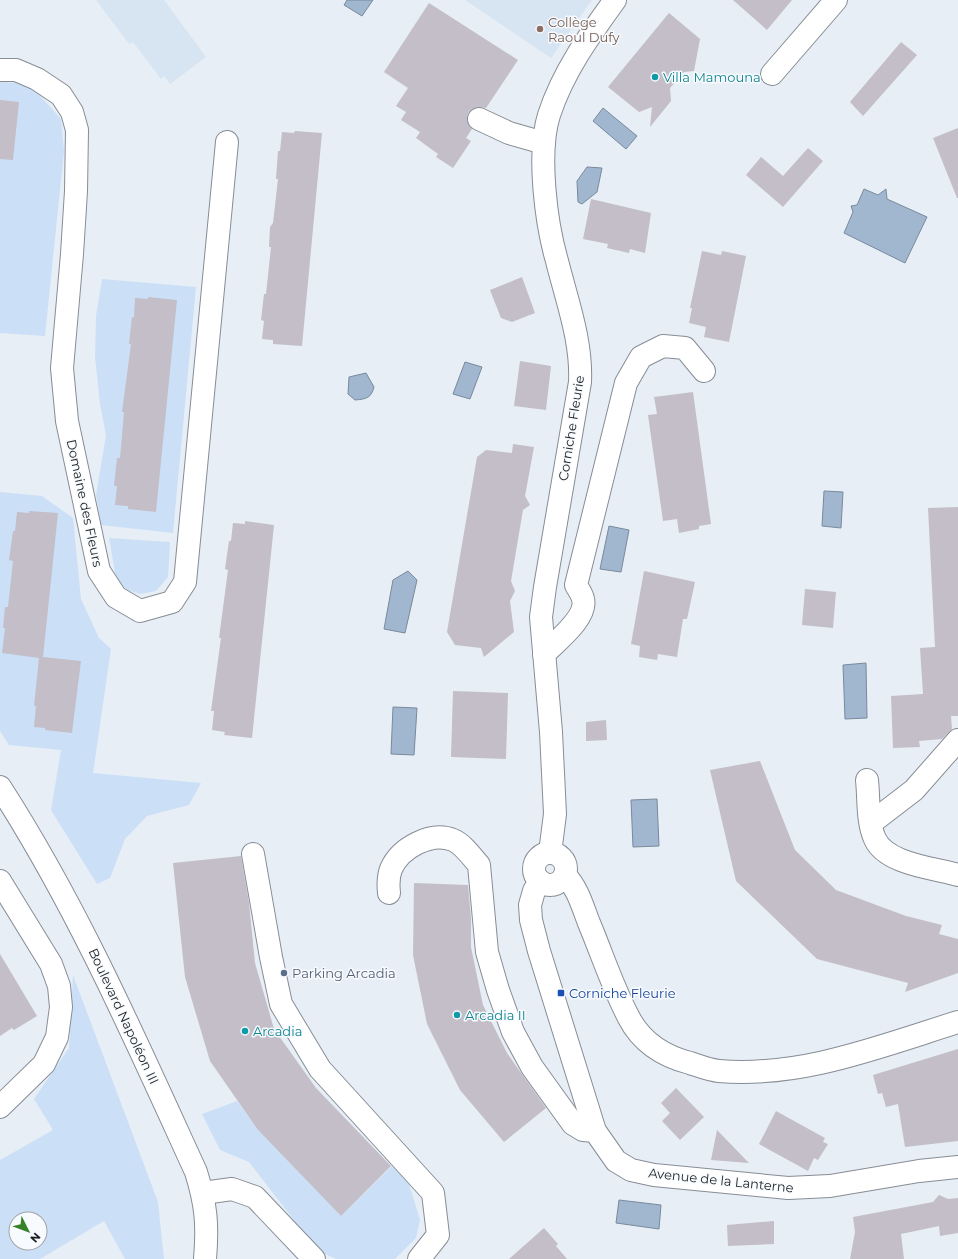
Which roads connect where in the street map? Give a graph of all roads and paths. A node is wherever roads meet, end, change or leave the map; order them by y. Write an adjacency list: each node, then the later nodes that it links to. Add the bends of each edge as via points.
1 (615, 0): 7 (street, Corniche Fleurie, via 577,54 549,116)
2 (836, 0): 4 (street)
3 (0, 70): 6 (street, Domaine des Fleurs, via 16,70 37,78 61,95 72,112 77,130 76,191 62,368 67,421 99,571 116,597 140,611 172,602 185,582)
4 (772, 74)
5 (479, 119): 7 (street, via 509,133)
6 (227, 142)
7 (544, 143): 9 (street, Corniche Fleurie, via 544,182 553,248 581,360 580,382 541,617)
8 (704, 371): 9 (street, via 685,348 663,346 641,357 626,383 576,584 583,599 583,612)
9 (544, 654): 14 (street, Corniche Fleurie, via 555,814)
10 (958, 740): 13 (street, via 914,790)
11 (868, 780): 13 (street)
12 (0, 787): 25 (street, Boulevard Napoléon III, via 34,840 89,942 187,1151)
13 (871, 823): 17 (street, via 875,839 885,853 899,860)
14 (550, 853): 16 (street, via 562,857 566,868); 19 (street, via 537,860 534,867)
15 (253, 854): 28 (street, via 281,1004 320,1069 433,1193 438,1235)
16 (565, 874): 19 (street, via 561,881 554,884); 21 (street, via 582,902 629,1018 640,1036 656,1050 671,1058 717,1071 753,1072 802,1066 844,1057)
17 (958, 875)
18 (0, 881): 22 (street, via 51,964 59,986 61,1007 57,1037 44,1064)
19 (540, 881): 23 (street, Avenue de la Lanterne, via 530,905 531,920)
20 (389, 893): 23 (street, via 388,882 392,868 400,856 425,839 442,837 454,840 479,865 487,952 513,1032 532,1066 572,1124 583,1130)
21 (958, 1022)
22 (0, 1107)
23 (595, 1131): 24 (street, Avenue de la Lanterne, via 616,1161 631,1170 654,1175 788,1188 830,1186)
24 (958, 1167)
25 (203, 1193): 26 (street, Boulevard Napoléon III, via 208,1219); 27 (street, via 232,1188 255,1197)
26 (206, 1259)
27 (314, 1259)
28 (420, 1259)

